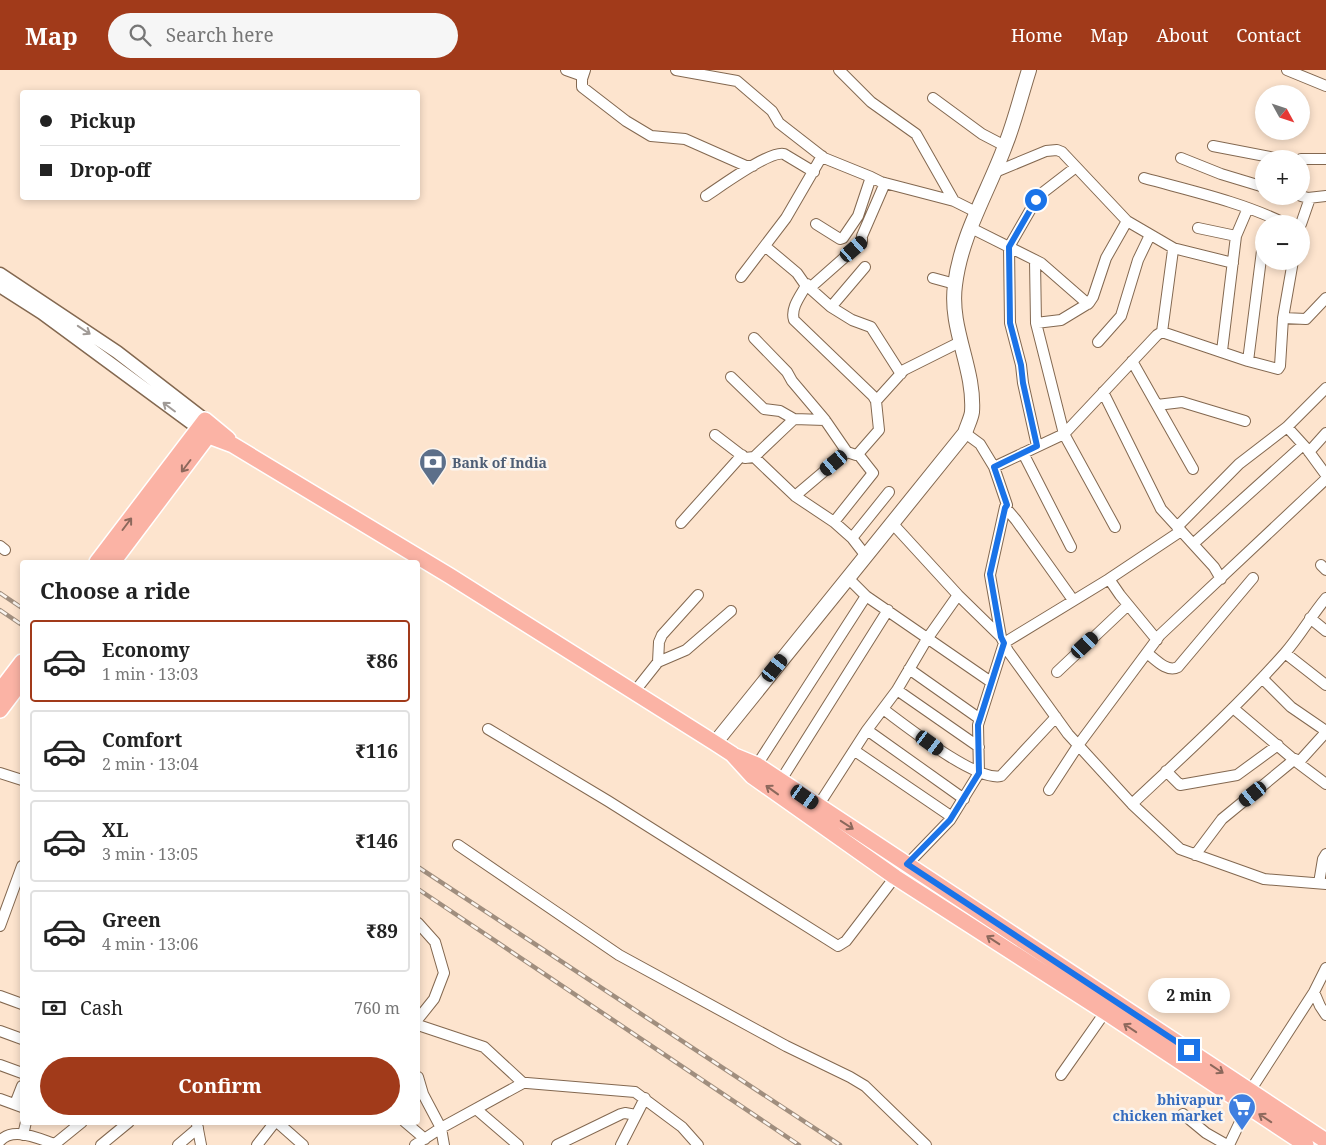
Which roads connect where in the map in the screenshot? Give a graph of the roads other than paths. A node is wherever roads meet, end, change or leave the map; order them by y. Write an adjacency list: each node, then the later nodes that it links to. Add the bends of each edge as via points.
1 (566, 70): 6 (street)
2 (676, 70): 12 (street, via 737,81 772,110 779,123)
3 (1029, 70): 9 (main road)
4 (1287, 70): 7 (street)
5 (842, 72): 27 (street, via 875,105 916,134)
6 (584, 73): 16 (street, via 581,84 585,91 652,136 687,140 746,166)
7 (1326, 86)
8 (933, 98): 9 (street, via 982,134)
9 (1006, 146): 19 (main road)
10 (1213, 146): 11 (street)
11 (1255, 154)
12 (825, 158): 18 (street); 20 (street)
13 (1181, 158): 23 (street)
14 (1310, 159): 15 (street)
15 (1326, 159)
16 (753, 166): 18 (street, via 781,153); 24 (street)
17 (1076, 167): 19 (street, via 1062,152 1052,149); 31 (street); 38 (street, via 1041,194)
18 (814, 172): 37 (street)
19 (993, 173): 29 (main road)
20 (871, 177): 22 (street); 32 (street, via 858,216 843,238)
21 (1144, 178): 28 (street)
22 (885, 183): 27 (street); 49 (street, via 862,242)
23 (1255, 184)
24 (706, 196)
25 (1326, 196): 26 (street)
26 (1310, 197)
27 (954, 201): 29 (street)
28 (1248, 208): 30 (street); 36 (street)
29 (976, 212): 33 (main road)
30 (1260, 215)
31 (1127, 222): 35 (street); 52 (street, via 1108,253)
32 (816, 224)
33 (971, 228): 38 (street); 48 (main road)
34 (1198, 228): 36 (street)
35 (1150, 234): 39 (street); 59 (street, via 1138,260 1121,316)
36 (1236, 236): 41 (street)
37 (766, 247): 46 (street); 49 (street)
38 (1009, 247): 40 (street); 78 (street, via 1010,323)
39 (1175, 249): 41 (street); 56 (street)
40 (1035, 260): 52 (street); 55 (street)
41 (1233, 263): 60 (street)
42 (865, 267): 53 (street)
43 (1260, 270): 62 (street)
44 (1291, 270): 54 (street)
45 (0, 274): 73 (street, one-way to 73, via 117,352)
46 (741, 277)
47 (933, 278): 48 (street)
48 (955, 284): 58 (main road, via 954,306)
49 (807, 285): 53 (street); 67 (street, via 792,318)
50 (2, 290): 73 (street, one-way to 50, via 42,313)
51 (1326, 298): 54 (street, via 1306,319)
52 (1088, 304): 55 (street, via 1061,320)
53 (832, 307): 63 (street, via 874,330)
54 (1283, 318): 62 (street, via 1279,368)
55 (1036, 323): 76 (street)
56 (1162, 332): 60 (street); 61 (street)
57 (754, 338): 70 (street)
58 (960, 342): 63 (street); 74 (main road, via 970,383 972,413)
59 (1098, 342)
60 (1222, 351): 62 (street)
61 (1132, 361): 66 (street); 68 (street)
62 (1248, 361)
63 (901, 374): 67 (street)
64 (731, 377): 69 (street, via 764,409 777,410)
65 (1326, 388): 72 (street)
66 (1103, 392): 76 (street); 96 (street, via 1161,509)
67 (876, 401): 82 (street, via 879,430)
68 (1157, 405): 71 (street, via 1182,402); 86 (street)
69 (794, 419): 70 (street); 84 (street)
70 (825, 420): 80 (street)
71 (1245, 421)
72 (1287, 427): 79 (street); 96 (street, via 1239,464)
73 (207, 428): 101 (main road, one-way to 73); 102 (main road, one-way to 102); 132 (main road)
74 (965, 433): 85 (street, via 980,444); 94 (main road)
75 (1326, 433): 79 (street)
76 (1064, 434): 78 (street); 95 (street)
77 (715, 435): 83 (street)
78 (1037, 446): 81 (street)
79 (1306, 448): 87 (street); 98 (street)
80 (847, 452): 82 (street); 90 (street)
81 (1023, 452): 85 (street); 99 (street)
82 (858, 454): 92 (street, via 873,474)
83 (742, 456): 84 (street); 93 (street)
84 (754, 458): 90 (street)
85 (994, 467): 91 (street, via 1007,505)
86 (1193, 469)
87 (1326, 475)
88 (1326, 479): 106 (street)
89 (889, 492): 97 (street)
90 (796, 496): 92 (street)
91 (1005, 508): 111 (street); 118 (street, via 990,574)
92 (834, 522): 97 (street)
93 (681, 523)
94 (892, 524): 100 (main road); 108 (street)
95 (1115, 527)
96 (1179, 529): 98 (street); 104 (street)
97 (852, 538): 100 (street)
98 (1194, 544): 106 (street)
99 (1071, 547)
100 (866, 556): 103 (main road)
101 (100, 560)
102 (114, 560)
103 (848, 578): 109 (street); 141 (main road)
104 (1109, 578): 111 (street); 112 (street)
105 (1253, 578): 120 (street, via 1178,667 1169,669)
106 (1221, 579): 119 (street)
107 (698, 595): 122 (street, via 662,635)
108 (958, 595): 117 (street); 118 (street)
109 (866, 596): 113 (street); 148 (street)
110 (1326, 598): 115 (street)
111 (1073, 600): 118 (street)
112 (1128, 605): 119 (street); 125 (street)
113 (888, 610): 117 (street); 153 (street)
114 (731, 611): 122 (street, via 686,650)
115 (1310, 618): 116 (street); 121 (street)
116 (1326, 631)
117 (928, 639): 124 (street); 127 (street)
118 (1002, 640): 127 (street); 136 (street)
119 (1157, 640): 120 (street)
120 (1147, 653): 142 (street)
121 (1285, 653): 126 (street); 129 (street)
122 (658, 662): 132 (street)
123 (20, 665): 131 (main road)
124 (909, 669): 130 (street); 137 (street)
125 (1057, 672)
126 (1262, 678): 133 (street); 140 (street, via 1291,707)
127 (991, 682): 137 (street)
128 (20, 684): 135 (main road)
129 (1326, 685)
130 (897, 690): 134 (street); 144 (street)
131 (0, 691)
132 (635, 691): 141 (main road)
133 (1233, 708): 143 (street); 149 (street)
134 (883, 709): 139 (street); 151 (street)
135 (0, 710)
136 (1056, 717): 142 (street); 151 (street, via 1001,776)
137 (980, 719): 144 (street)
138 (488, 729): 165 (street, via 834,945 846,942)
139 (868, 730): 145 (street); 156 (street)
140 (1326, 731): 147 (street)
141 (715, 743): 146 (main road)
142 (1079, 744): 155 (street); 157 (street)
143 (1278, 745): 147 (street); 149 (street, via 1234,776 1180,785)
144 (979, 747): 151 (street)
145 (855, 751): 158 (street); 159 (street)
146 (732, 754): 148 (main road); 165 (main road, one-way to 146, via 752,776)
147 (1296, 761): 154 (street); 162 (street, via 1222,819)
148 (758, 764): 153 (main road)
149 (1166, 771): 157 (street)
150 (0, 773): 152 (street)
151 (979, 773): 156 (street)
152 (20, 779)
153 (780, 780): 158 (main road)
154 (1326, 784)
155 (1049, 790)
156 (964, 799): 159 (street)
157 (1132, 804): 162 (street, via 1180,849)
158 (818, 806): 163 (main road, one-way to 163)
159 (952, 817): 163 (street)
160 (458, 845): 214 (street, via 619,955 865,1086)
161 (1326, 854): 166 (street)
162 (1195, 855): 166 (street, via 1264,879)
163 (907, 864): 165 (street); 173 (main road)
164 (20, 871): 168 (street)
165 (895, 877): 173 (main road, one-way to 165)
166 (1323, 883)
167 (420, 925): 175 (street, via 435,942 444,973 434,998)
168 (0, 926)
169 (1326, 968): 170 (street)
170 (1314, 992): 174 (street); 184 (street)
171 (0, 996): 172 (street)
172 (20, 1003)
173 (1109, 1005): 181 (street); 184 (main road)
174 (1326, 1015)
175 (420, 1016)
176 (420, 1026): 182 (street, via 484,1047)
177 (0, 1031): 178 (street)
178 (20, 1038)
179 (0, 1065): 180 (street)
180 (20, 1072)
181 (1061, 1074)
182 (523, 1083): 185 (street, via 631,1091); 188 (street)
183 (420, 1084): 198 (street)
184 (1250, 1097): 202 (main road); 215 (street); 216 (main road, one-way to 184)
185 (645, 1098): 190 (street); 213 (street, via 682,1127)
186 (0, 1100): 187 (street)
187 (19, 1105)
188 (476, 1109): 198 (street); 210 (street)
189 (1183, 1114): 215 (street, via 1206,1133)
190 (636, 1115): 211 (street, via 623,1113); 212 (street)
191 (25, 1125): 199 (street)
192 (78, 1125): 199 (street, via 55,1144)
193 (125, 1125): 203 (street)
194 (197, 1125): 204 (street); 205 (street)
195 (274, 1125): 206 (street)
196 (280, 1125): 207 (street)
197 (409, 1125): 200 (street)
198 (441, 1128): 200 (street); 209 (street)
199 (23, 1135): 201 (street, via 8,1135)
200 (425, 1139): 208 (street)
201 (0, 1141)
202 (1326, 1141)
203 (101, 1145)
204 (178, 1145)
205 (201, 1145)
206 (257, 1145)
207 (303, 1145)
208 (415, 1145)
209 (444, 1145)
210 (518, 1145)
211 (557, 1145)
212 (621, 1145)
213 (698, 1145)
214 (926, 1145)
215 (1228, 1145)
216 (1306, 1145)

